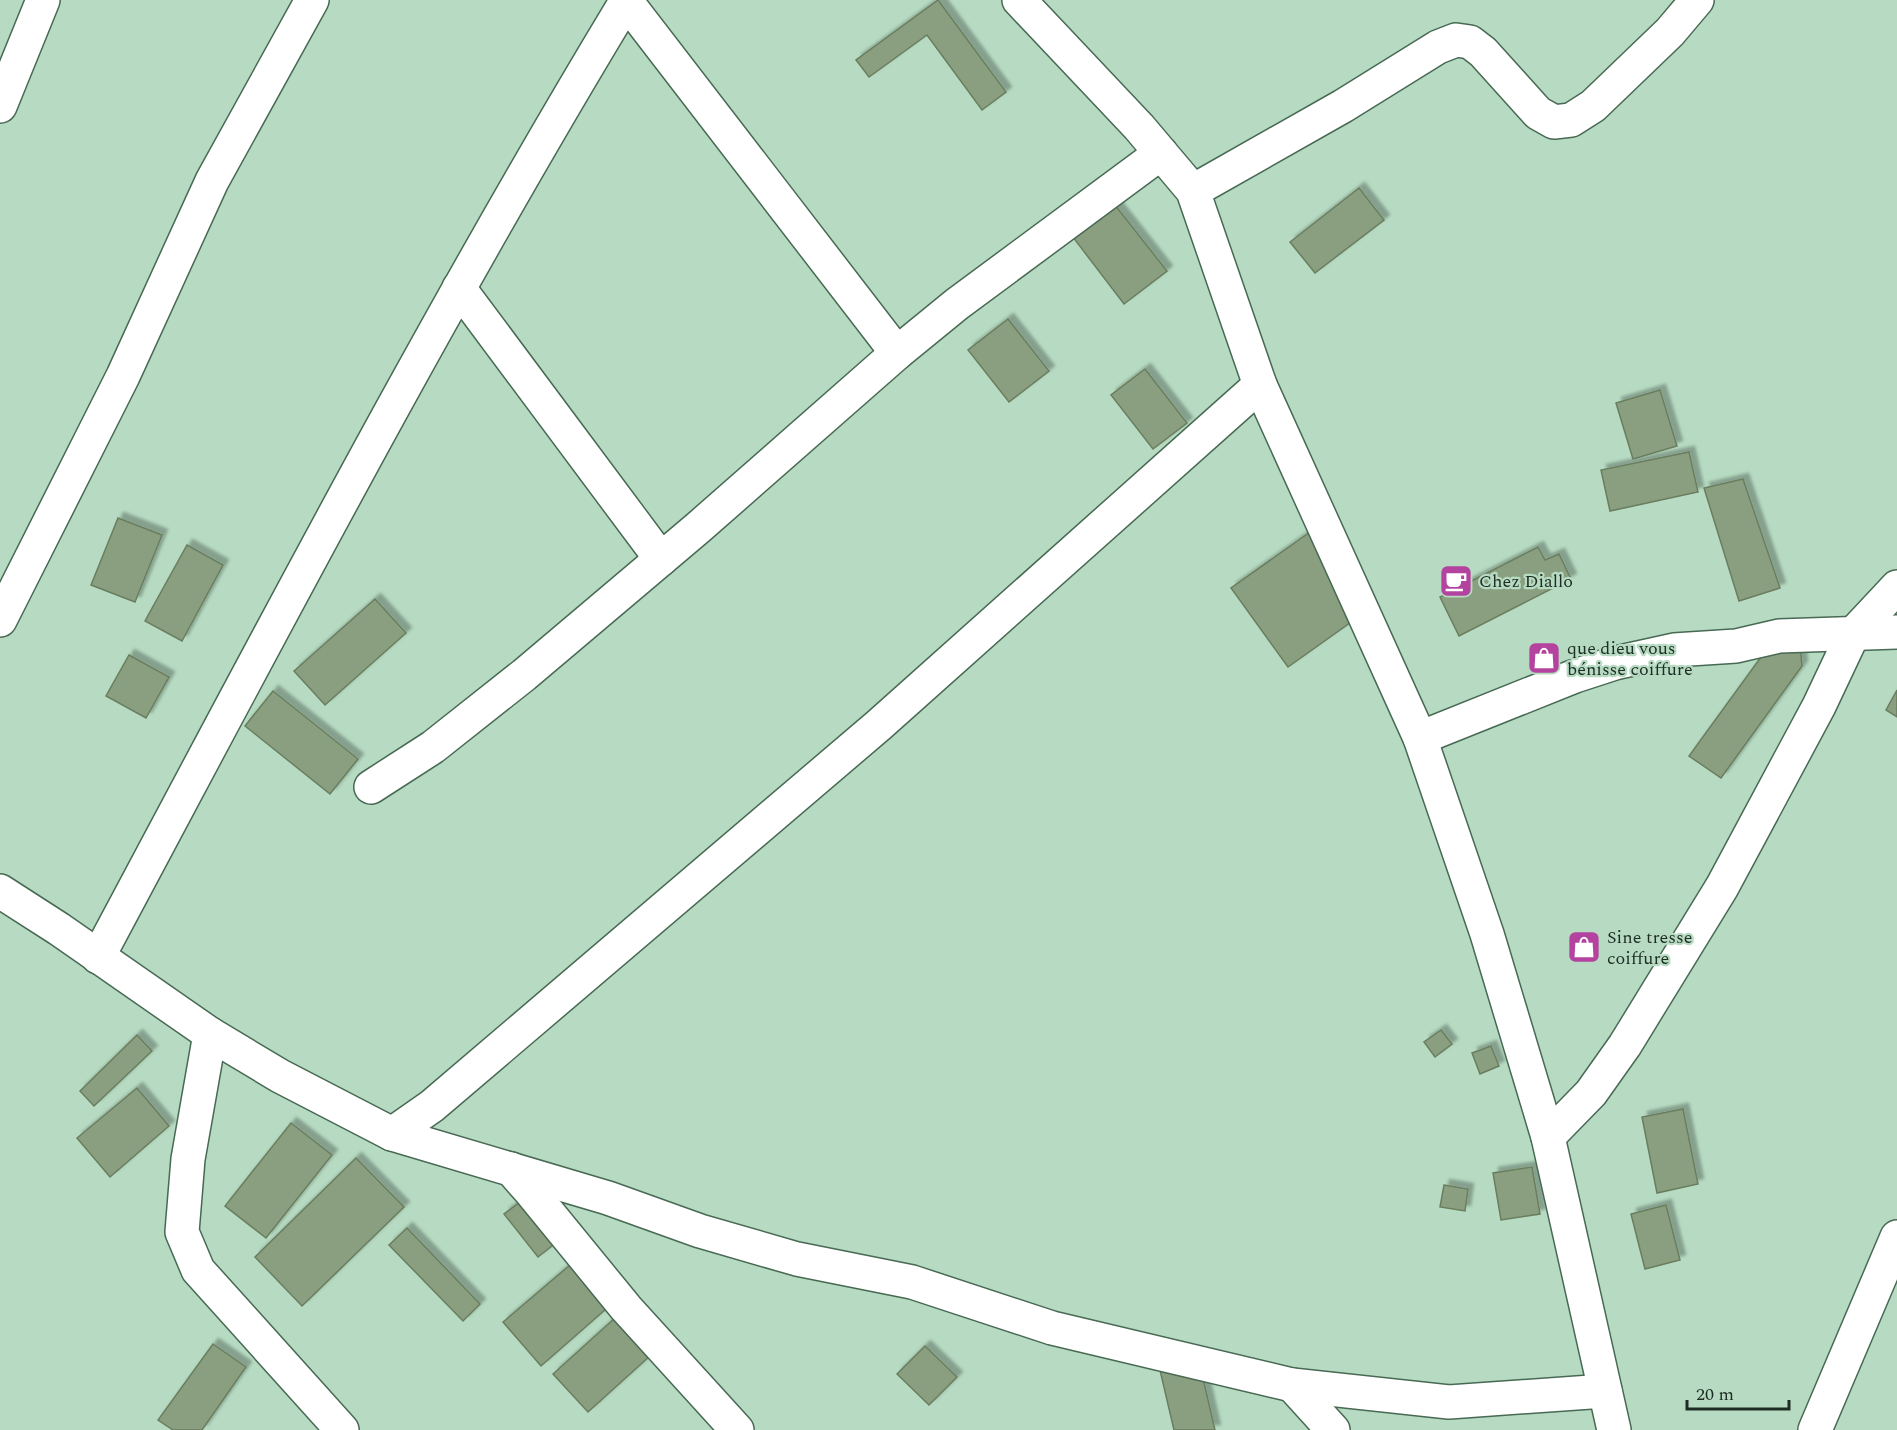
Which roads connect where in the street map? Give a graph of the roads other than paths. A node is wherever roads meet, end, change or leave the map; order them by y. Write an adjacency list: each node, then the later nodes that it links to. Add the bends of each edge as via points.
1 (43, 0): 6 (street)
2 (312, 0): 14 (street, via 212,181 123,376)
3 (1019, 0): 7 (street)
4 (1697, 0): 8 (street, via 1670,32 1593,106 1571,120 1554,122 1538,113 1483,52 1470,42 1456,40)
5 (626, 1): 9 (street); 10 (street)
6 (0, 106)
7 (1161, 153): 8 (street); 10 (street)
8 (1192, 191): 11 (street)
9 (459, 288): 12 (street); 20 (street)
10 (897, 352): 12 (street)
11 (1260, 385): 17 (street); 22 (street, via 879,725 432,1106)
12 (661, 559): 18 (street, via 433,747)
13 (1897, 587): 16 (street)
14 (3, 605)
15 (1897, 632): 16 (street)
16 (1853, 634): 17 (street, via 1779,636 1736,646 1674,650 1615,663 1575,675); 23 (street, via 1722,887 1591,1093)
17 (1420, 738): 23 (street, via 1487,934)
18 (371, 787)
19 (0, 891): 20 (street)
20 (98, 957): 21 (street)
21 (210, 1034): 22 (street, via 280,1076); 28 (street, via 188,1159 182,1232 198,1270)
22 (392, 1134): 24 (street)
23 (1548, 1137): 27 (street)
24 (511, 1169): 26 (street, via 797,1259 912,1282 1052,1328); 29 (street, via 626,1308)
25 (1897, 1237): 32 (street)
26 (1292, 1385): 27 (street, via 1449,1402); 30 (street)
27 (1605, 1391): 31 (street)
28 (342, 1430)
29 (737, 1430)
30 (1333, 1430)
31 (1614, 1430)
32 (1815, 1430)

